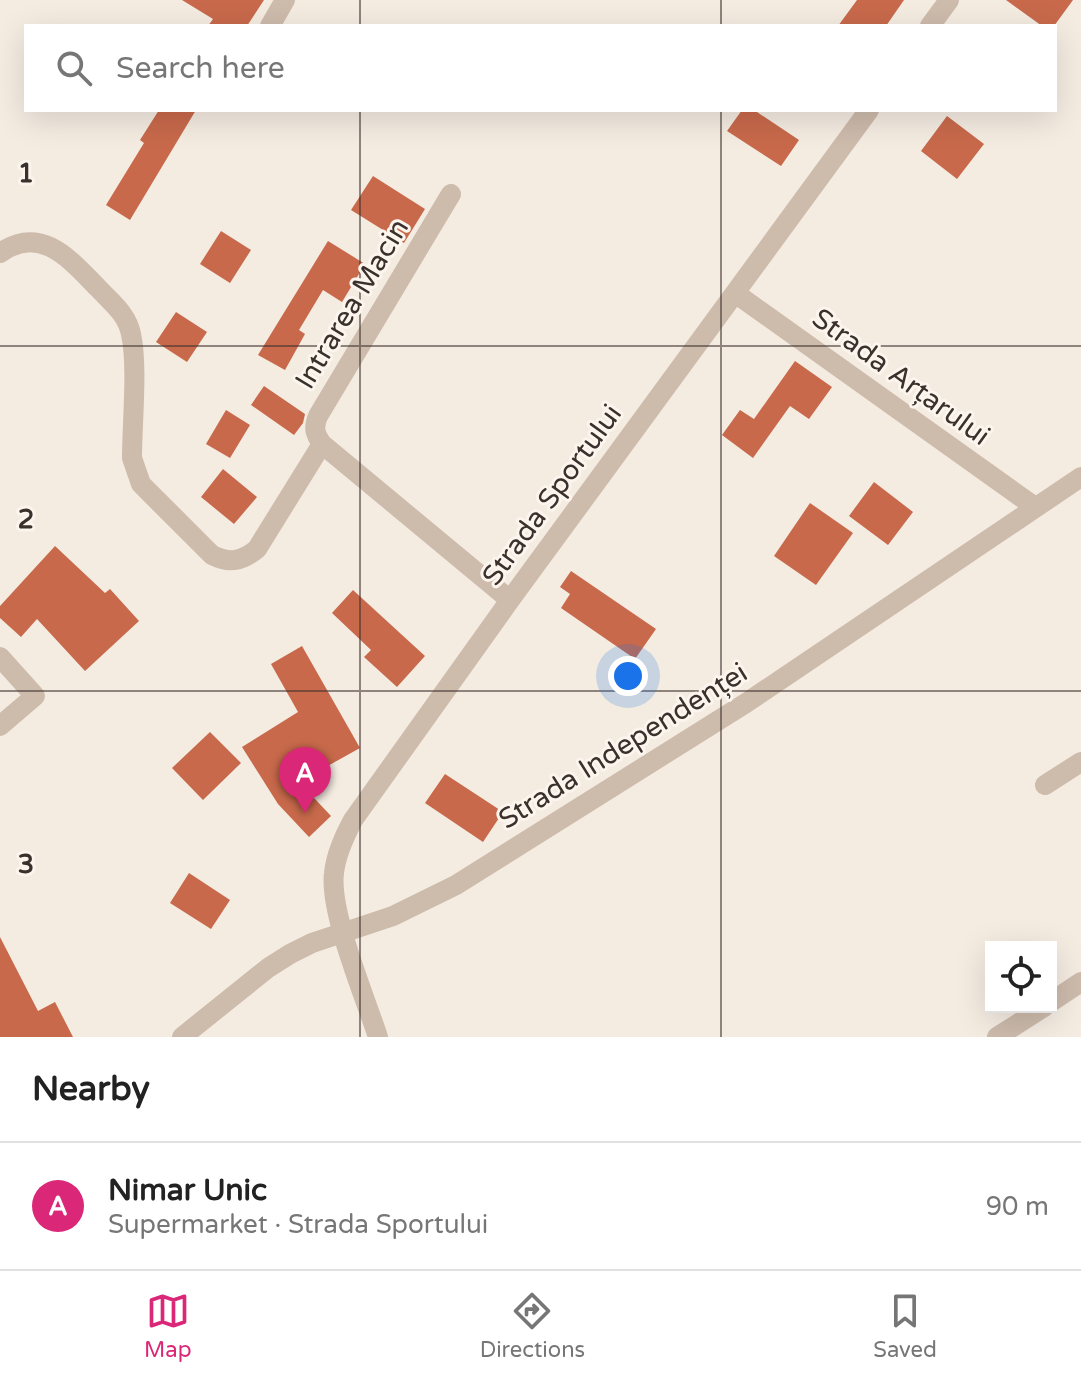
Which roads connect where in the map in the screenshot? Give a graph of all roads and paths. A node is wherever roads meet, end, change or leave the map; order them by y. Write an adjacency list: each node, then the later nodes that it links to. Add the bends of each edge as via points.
1 (285, 0): 3 (street)
2 (949, 0): 4 (street)
3 (271, 24)
4 (931, 24)
5 (868, 112): 8 (street, Strada Sportului)
6 (451, 194): 9 (street, Intrarea Macin, via 318,416 315,435)
7 (0, 253): 9 (street, via 31,243 62,252 125,316 133,344 135,473 212,555 234,561 257,549)
8 (735, 293): 11 (street, Strada Arțarului); 12 (street, Strada Sportului)
9 (322, 444): 12 (street)
10 (1081, 477): 11 (street, Strada Independenței)
11 (1035, 507): 17 (street, Strada Independenței, via 746,703 456,885)
12 (510, 600): 17 (street, Strada Sportului, via 343,838 333,876)
13 (0, 657): 14 (street, via 35,696)
14 (0, 726)
15 (1081, 762): 16 (street)
16 (1045, 785)
17 (344, 933): 21 (street, Strada Independenței, via 312,943 268,968); 22 (street, Strada Sportului)
18 (1081, 982): 19 (street)
19 (1057, 998)
20 (1035, 1013): 23 (street)
21 (182, 1037)
22 (378, 1037)
23 (997, 1037)

